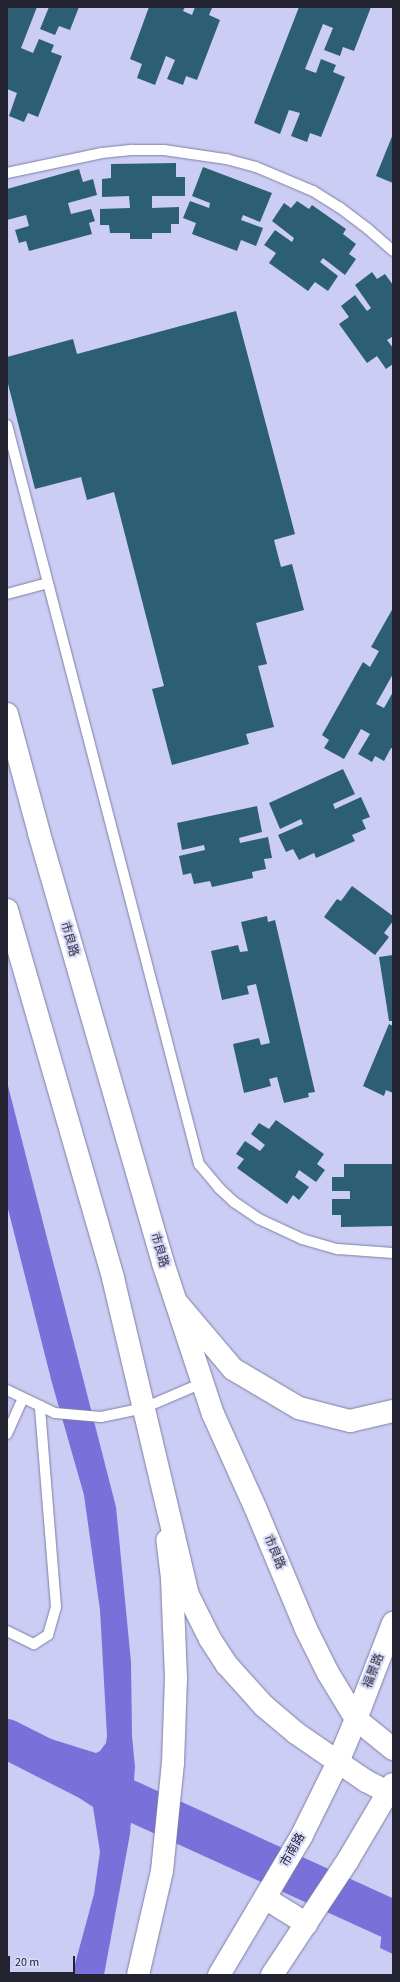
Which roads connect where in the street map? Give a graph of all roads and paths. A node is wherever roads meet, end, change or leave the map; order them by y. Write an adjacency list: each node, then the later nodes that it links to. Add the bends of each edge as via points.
1 (7, 173): 2 (lane, via 102,153 133,150 164,150 226,159 263,170 313,191 339,207)
2 (393, 251)
3 (7, 425): 4 (lane)
4 (48, 583): 5 (lane); 8 (lane, via 199,1164 234,1202 259,1219 302,1239 338,1250)
5 (7, 594)
6 (7, 714): 9 (main road, 市良路)
7 (7, 910): 14 (main road, via 113,1278)
8 (393, 1253)
9 (174, 1298): 10 (main road, 市良路); 15 (main road, via 197,1329 233,1369 299,1408 350,1421)
10 (202, 1383): 14 (lane); 20 (main road, 市良路, via 306,1628 328,1673)
11 (7, 1390): 12 (lane)
12 (23, 1398): 13 (lane); 16 (lane)
13 (40, 1406): 14 (lane, via 54,1413 101,1417); 19 (lane, via 56,1607 48,1635 34,1644)
14 (144, 1408): 17 (main road)
15 (393, 1411)
16 (7, 1434)
17 (158, 1461): 22 (main road, via 188,1595 210,1639 226,1665 264,1706 296,1733); 26 (main road, via 172,1578 176,1678 173,1763 162,1871)
18 (393, 1622): 20 (main road, 福景路)
19 (7, 1631)
20 (356, 1719): 21 (main road, 市良路); 22 (main road, 市南路)
21 (393, 1749)
22 (338, 1762): 23 (main road, via 366,1781); 24 (main road, 市南路, via 302,1835)
23 (392, 1790): 25 (main road)
24 (262, 1904): 25 (main road); 27 (main road, 市南路)
25 (302, 1930): 28 (main road)
26 (138, 1975)
27 (219, 1975)
28 (272, 1975)

